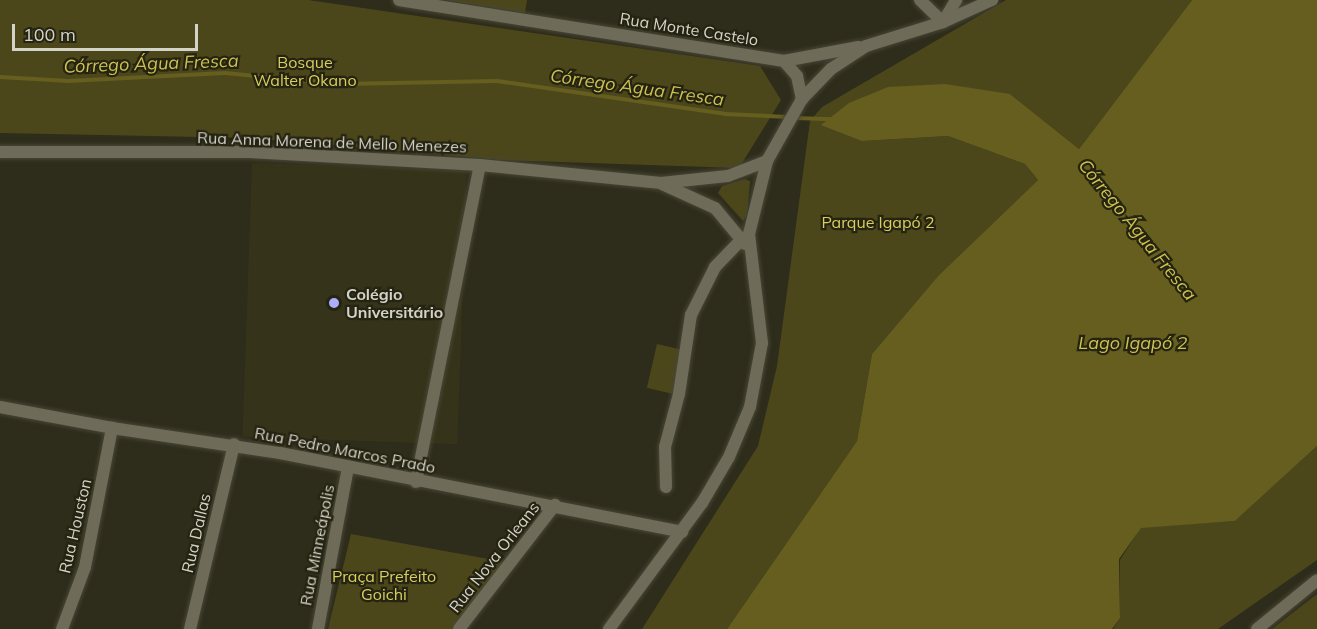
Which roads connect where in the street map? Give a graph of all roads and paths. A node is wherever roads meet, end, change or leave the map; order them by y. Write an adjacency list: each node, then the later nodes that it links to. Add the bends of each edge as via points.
1 (399, 0): 7 (street, Rua Monte Castelo)
2 (920, 0): 5 (street)
3 (956, 0): 5 (street)
4 (992, 0): 5 (street)
5 (943, 22): 6 (street)
6 (866, 46): 7 (street, Rua Monte Castelo); 8 (street, via 831,69)
7 (784, 61): 8 (street, via 797,75)
8 (801, 100): 10 (street)
9 (0, 152): 11 (street, Rua Anna Morena de Mello Menezes, via 249,152)
10 (767, 161): 12 (street, via 728,176); 14 (street, via 749,234)
11 (480, 165): 12 (street, Rua Anna Morena de Mello Menezes); 19 (street)
12 (661, 183): 13 (street, via 715,208)
13 (742, 238): 14 (street); 20 (street, via 715,267 691,315 680,394 665,447)
14 (753, 263): 22 (street, via 762,343 750,407 729,457)
15 (0, 407): 16 (street, Rua Pedro Marcos Prado)
16 (112, 428): 17 (street, Rua Pedro Marcos Prado); 24 (street, Rua Houston, via 85,567)
17 (234, 444): 18 (street, Rua Pedro Marcos Prado); 25 (street, Rua Dallas)
18 (348, 467): 19 (street, Rua Pedro Marcos Prado); 26 (street, Rua Minneápolis)
19 (416, 482): 21 (street, Rua Pedro Marcos Prado)
20 (666, 488)
21 (555, 505): 22 (street, Rua Pedro Marcos Prado); 27 (street, Rua Nova Orleans)
22 (682, 532): 28 (street)
23 (1317, 580): 29 (street)
24 (62, 629)
25 (190, 629)
26 (318, 629)
27 (459, 629)
28 (609, 629)
29 (1257, 629)

